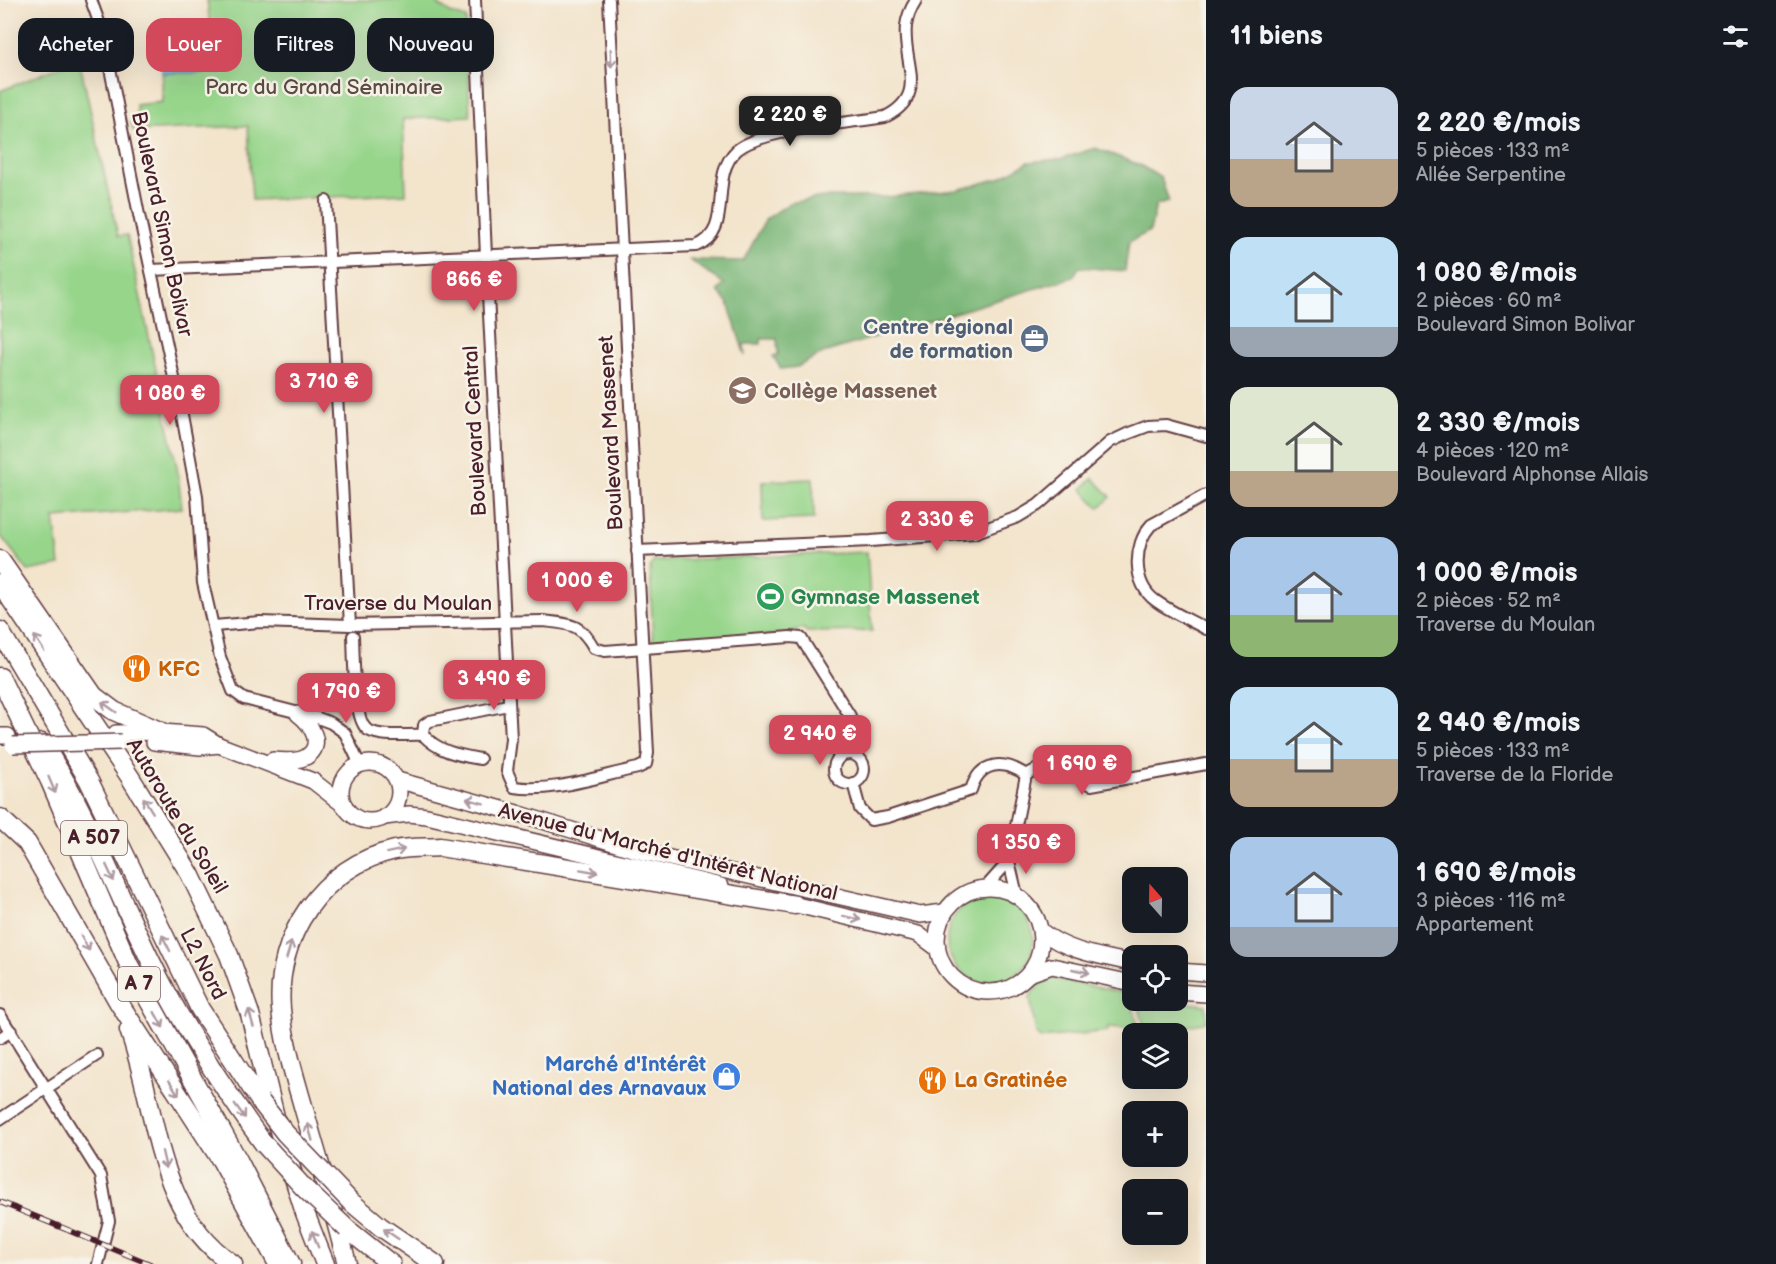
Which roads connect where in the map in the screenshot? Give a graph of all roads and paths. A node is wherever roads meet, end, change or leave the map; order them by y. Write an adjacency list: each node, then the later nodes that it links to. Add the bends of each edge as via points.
1 (91, 0): 9 (street, Boulevard Simon Bolivar, via 104,33)
2 (475, 0): 7 (street, Boulevard Central)
3 (609, 0): 6 (street, Boulevard Massenet, one-way to 6)
4 (916, 0): 6 (street, via 905,27 911,88 899,110 885,117 753,141 729,158 723,170 719,222 707,242)
5 (326, 201): 8 (street)
6 (622, 250): 7 (street); 12 (street, Boulevard Massenet)
7 (486, 256): 8 (street); 15 (street, Boulevard Central)
8 (330, 262): 9 (street); 18 (street)
9 (151, 270): 16 (street, Boulevard Simon Bolivar, via 197,496 203,583)
10 (1206, 436): 12 (street, via 1166,425 1148,426 1127,434 1110,442 1038,505 974,533)
11 (1206, 495): 17 (street, via 1151,525 1144,532 1137,555 1146,592)
12 (637, 551): 20 (street, Boulevard Massenet)
13 (0, 560): 26 (highway, one-way to 13, via 121,715 94,696)
14 (0, 583): 69 (highway, Autoroute du Soleil, one-way to 14, via 276,1121 250,1014 229,954 190,874)
15 (504, 623): 18 (street, Traverse du Moulan); 20 (street, Traverse du Moulan, via 567,624 584,631 599,650); 23 (street, Boulevard Central)
16 (214, 626): 18 (street, Traverse du Moulan, via 260,622); 24 (street, Boulevard Simon Bolivar, via 233,691 244,699)
17 (1206, 628)
18 (351, 630): 27 (street, via 358,717 365,729 374,733)
19 (0, 631): 72 (highway, L2 Nord / A 507, one-way to 19, bridge, via 350,1200 260,1101 200,1009 89,781)
20 (643, 648): 25 (street, via 801,638); 40 (street, Boulevard Massenet, via 646,764 555,786)
21 (0, 677): 22 (highway, A 7)
22 (10, 694): 68 (highway, A 7, one-way to 68, via 129,965); 71 (highway, L2 Nord / A 507, one-way to 71, bridge, via 64,776 166,990 219,1082 264,1144 304,1188)
23 (508, 705): 27 (street, via 430,721 424,725); 40 (street, Boulevard Central, via 511,739 507,771)
24 (298, 714): 32 (main road, via 315,733 313,749 307,757 297,760); 34 (street, Boulevard Simon Bolivar, via 331,723 345,733)
25 (850, 716)
26 (162, 732): 28 (main road); 30 (main road, via 203,735)
27 (423, 735): 31 (street, via 451,753)
28 (119, 738): 29 (main road); 30 (main road, via 200,747)
29 (5, 741)
30 (219, 745): 32 (main road)
31 (480, 759)
32 (265, 760): 38 (main road)
33 (1206, 764): 35 (street, via 1091,785 1062,766 1041,767)
34 (360, 765): 36 (main road); 37 (main road, via 382,765)
35 (1026, 775): 39 (street, via 1010,765 989,767 970,790 871,819 860,809); 44 (street)
36 (345, 777): 38 (main road); 41 (main road, via 341,796)
37 (397, 780): 42 (main road, via 397,802); 48 (main road, Avenue du Marché d'Intérêt National, one-way to 37, via 920,915 651,854)
38 (313, 781): 41 (main road)
39 (853, 783)
40 (514, 787)
41 (345, 806): 42 (main road, via 367,821)
42 (384, 817): 47 (main road, Avenue du Marché d'Intérêt National, via 427,816)
43 (2, 822): 58 (highway, one-way to 58, via 27,843)
44 (1009, 861): 45 (street); 46 (street)
45 (985, 888): 46 (main road); 48 (main road, via 969,891)
46 (1017, 895): 49 (main road, via 1028,904)
47 (795, 905): 50 (main road, Avenue du Marché d'Intérêt National, one-way to 50, via 918,934); 70 (highway, one-way to 47, via 288,1051 281,1007 284,965 295,931 304,912 328,883 356,864 394,850 440,848)
48 (944, 912): 50 (main road)
49 (1041, 931): 51 (main road, via 1076,951); 54 (main road, via 1039,954)
50 (937, 948): 54 (main road, via 948,972 968,988 981,992 1006,989)
51 (1122, 961)
52 (1188, 972): 53 (main road)
53 (1206, 973)
54 (1029, 974): 55 (main road, one-way to 55, via 1052,966)
55 (1122, 982)
56 (1188, 993): 57 (main road)
57 (1206, 994)
58 (119, 1003): 66 (highway, one-way to 66, via 149,1096 167,1175 181,1209 214,1251); 67 (highway, one-way to 67, via 221,1160)
59 (0, 1015): 60 (street)
60 (11, 1031): 61 (street); 63 (street)
61 (0, 1038)
62 (97, 1054): 63 (street)
63 (48, 1089): 64 (street); 65 (street, via 101,1176 109,1221)
64 (0, 1119)
65 (98, 1264)
66 (233, 1264)
67 (278, 1264)
68 (291, 1264)
69 (325, 1264)
70 (347, 1264)
71 (391, 1264)
72 (435, 1264)

